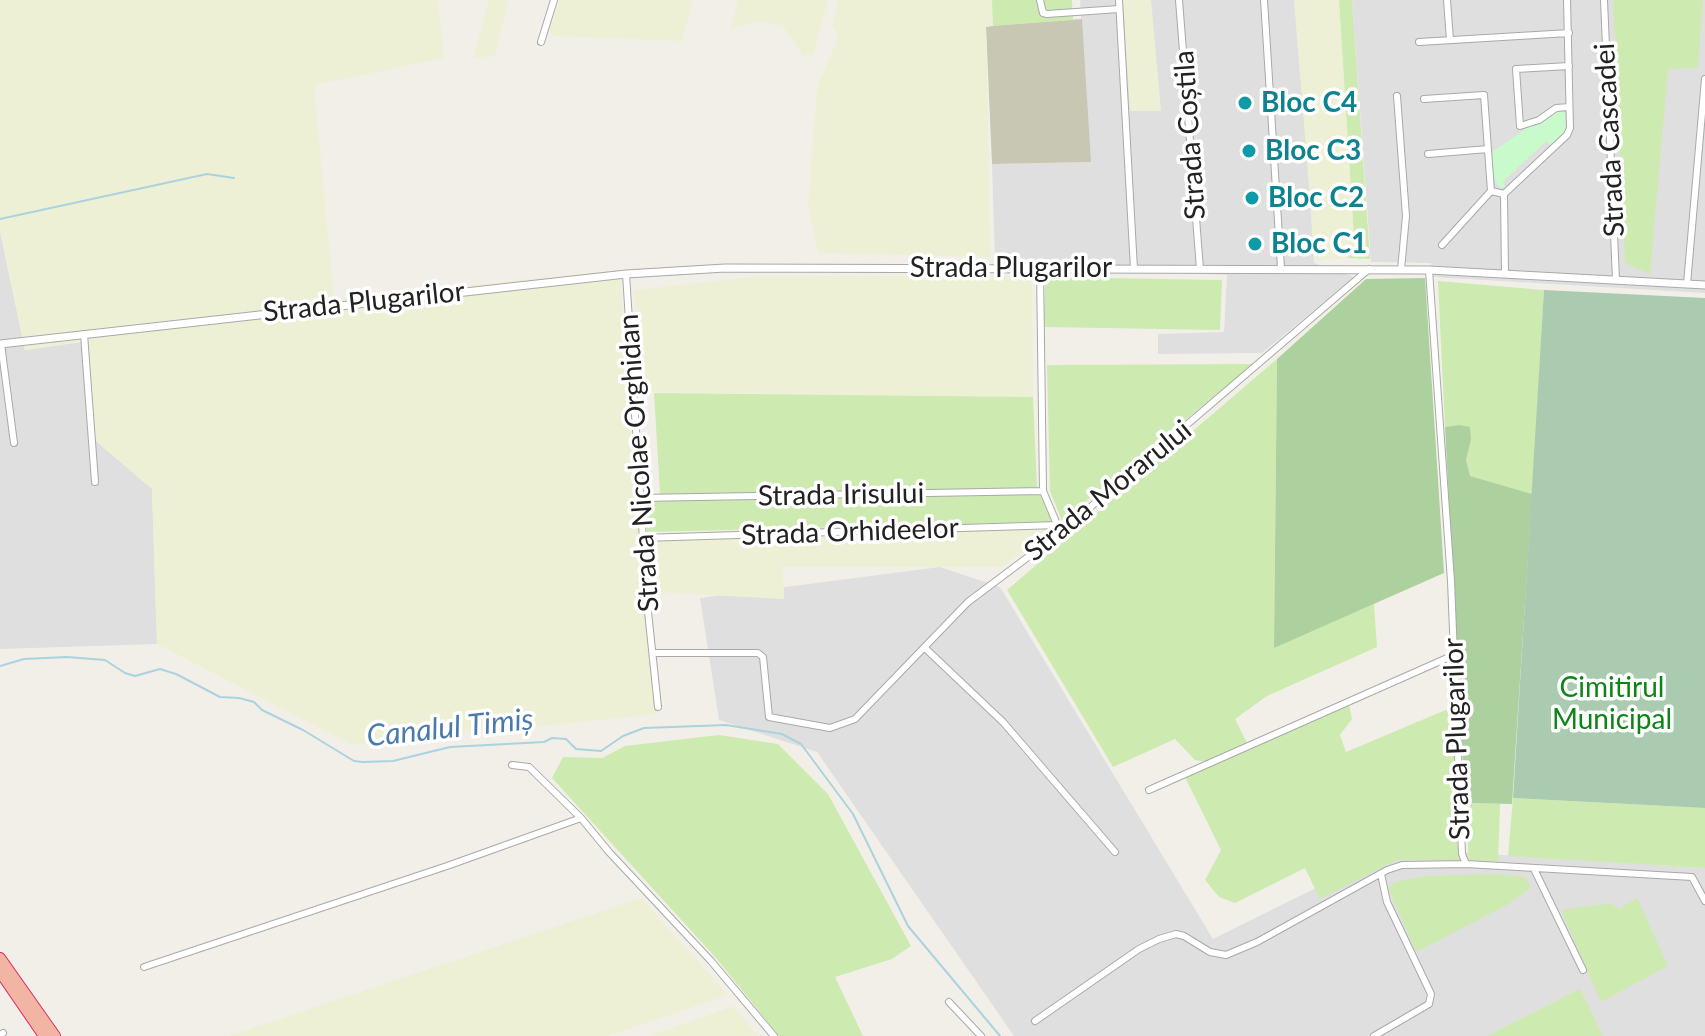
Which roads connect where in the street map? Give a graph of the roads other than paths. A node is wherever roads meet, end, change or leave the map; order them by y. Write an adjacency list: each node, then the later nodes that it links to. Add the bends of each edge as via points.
1 (554, 0): 12 (street)
2 (1040, 0): 9 (street, via 1047,14)
3 (1119, 0): 9 (street)
4 (1179, 0): 27 (street, Strada Coștila)
5 (1264, 0): 25 (street)
6 (1447, 0): 11 (street)
7 (1567, 0): 10 (street)
8 (1604, 0): 33 (street, Strada Cascadei)
9 (1119, 9): 26 (street)
10 (1569, 33): 11 (street); 14 (street)
11 (1450, 40): 13 (street)
12 (541, 42)
13 (1419, 42)
14 (1569, 66): 18 (street); 18 (street, via 1516,69 1520,126)
15 (1705, 79): 34 (street)
16 (1397, 96): 29 (street, via 1406,216)
17 (1424, 99): 19 (street, via 1484,95)
18 (1569, 107): 22 (street, via 1567,135)
19 (1488, 149): 20 (street); 21 (street)
20 (1428, 154)
21 (1491, 191): 22 (street); 23 (street)
22 (1504, 194): 32 (street)
23 (1442, 245)
24 (1040, 268): 26 (street, Strada Plugarilor); 31 (street, Strada Plugarilor, via 768,267); 40 (street)
25 (1281, 268): 27 (street, Strada Plugarilor); 28 (street, Strada Plugarilor)
26 (1134, 269): 27 (street, Strada Plugarilor)
27 (1200, 269)
28 (1369, 269): 29 (street, Strada Plugarilor); 42 (street, Strada Morarului)
29 (1401, 270): 30 (street, Strada Plugarilor)
30 (1429, 270): 32 (street); 47 (street, Strada Plugarilor)
31 (626, 274): 36 (street, Strada Plugarilor); 41 (street, Strada Nicolae Orghidan)
32 (1505, 274): 33 (street)
33 (1616, 280): 34 (street)
34 (1687, 284): 35 (street)
35 (1705, 285)
36 (84, 334): 37 (street, Strada Plugarilor); 39 (street)
37 (1, 344): 38 (street)
38 (14, 443)
39 (95, 482)
40 (1043, 491): 41 (street, Strada Irisului); 42 (street)
41 (640, 498): 43 (street, Strada Nicolae Orghidan)
42 (1059, 529): 43 (street, Strada Orhideelor); 44 (street, Strada Morarului, via 968,602)
43 (642, 538): 46 (street, Strada Nicolae Orghidan)
44 (925, 648): 45 (street, Strada Morarului, via 855,719 830,728 772,718 767,713 763,657); 52 (street, via 1003,722)
45 (753, 652): 46 (street, Strada Nicolae Orghidan)
46 (654, 653): 48 (street, Strada Nicolae Orghidan)
47 (1454, 655): 50 (street); 53 (street, Strada Plugarilor)
48 (658, 707)
49 (512, 765): 51 (street, via 529,767)
50 (1149, 790)
51 (581, 818): 58 (street); 65 (street)
52 (1115, 852)
53 (1466, 864): 54 (street); 55 (street, via 1402,865)
54 (1534, 869): 56 (street, via 1692,877); 59 (street)
55 (1381, 874): 62 (street, via 1226,955 1176,934 1159,939); 67 (street, via 1384,895 1431,1000)
56 (1705, 901)
57 (0, 958): 64 (highway)
58 (144, 967)
59 (1583, 970)
60 (0, 972): 63 (highway)
61 (949, 1002): 66 (street)
62 (1035, 1021)
63 (44, 1036)
64 (55, 1036)
65 (774, 1036)
66 (981, 1036)
67 (1374, 1036)

